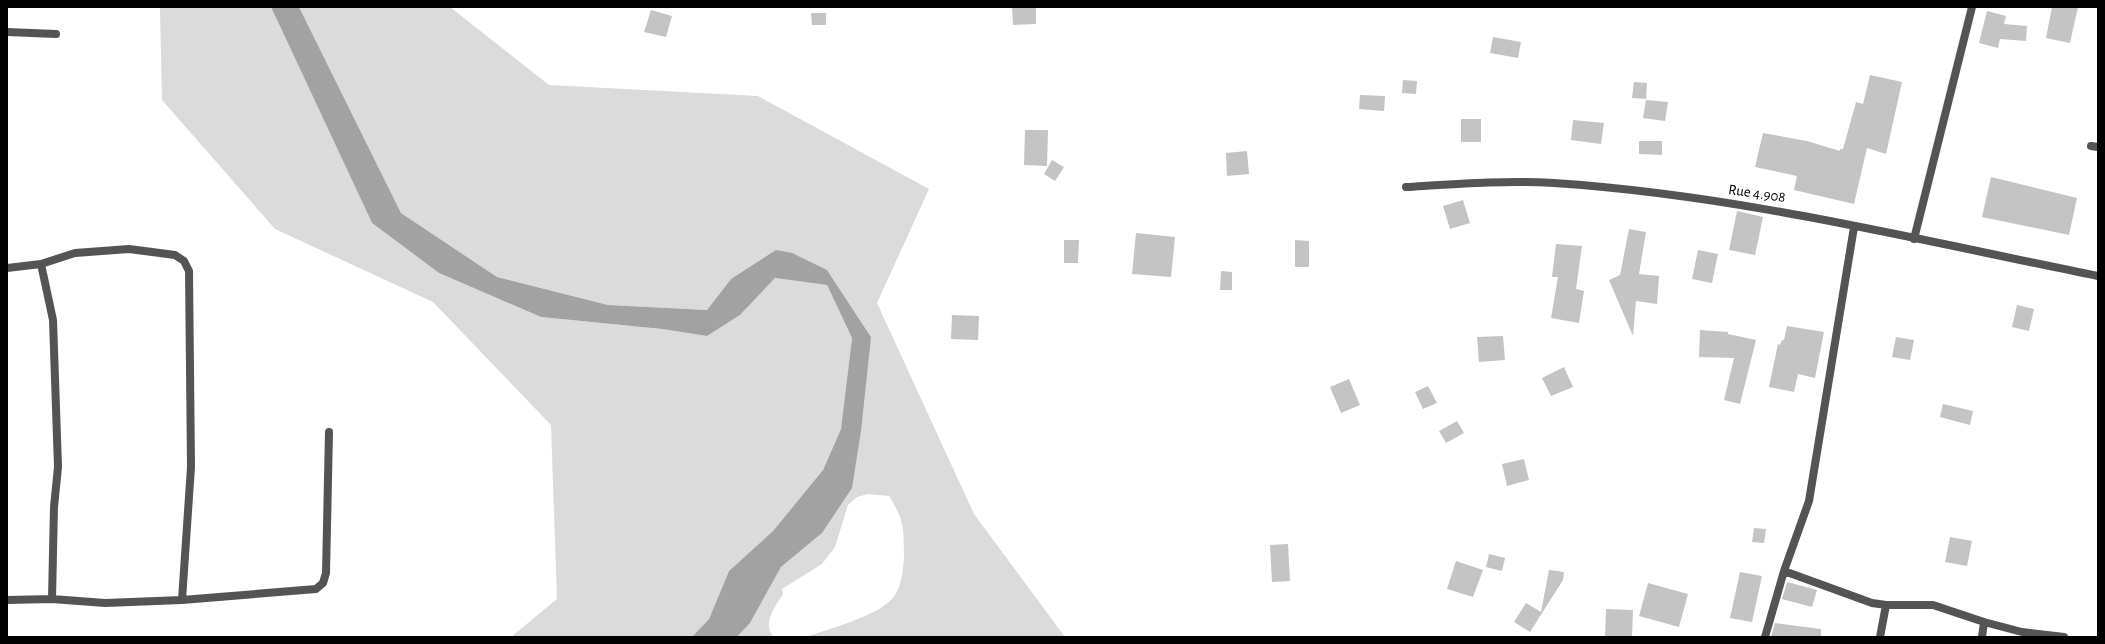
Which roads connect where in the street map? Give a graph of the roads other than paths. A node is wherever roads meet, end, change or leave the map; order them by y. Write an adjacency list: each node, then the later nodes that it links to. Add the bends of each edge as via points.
1 (1972, 7): 6 (street)
2 (7, 32): 3 (street)
3 (56, 34)
4 (1406, 187): 5 (street, Rue 4.908, via 1552,183 1637,190 1798,214)
5 (1854, 227): 6 (street, Rue 4.908); 11 (street, via 1809,501)
6 (1914, 239): 9 (street, Rue 4.908)
7 (42, 264): 8 (street); 12 (street, via 52,320 58,467 54,507); 14 (street, via 75,252 128,249 175,255 184,261 189,271 191,467)
8 (7, 268)
9 (2098, 276)
10 (329, 432): 14 (street, via 324,583 316,590)
11 (1784, 571): 15 (street); 17 (street)
12 (52, 599): 13 (street); 14 (street, via 105,603)
13 (7, 600)
14 (182, 600)
15 (1886, 606): 16 (street, via 1932,606); 18 (street)
16 (1984, 622): 19 (street); 20 (street, via 2022,632)
17 (1765, 637)
18 (1880, 637)
19 (1982, 637)
20 (2064, 637)

